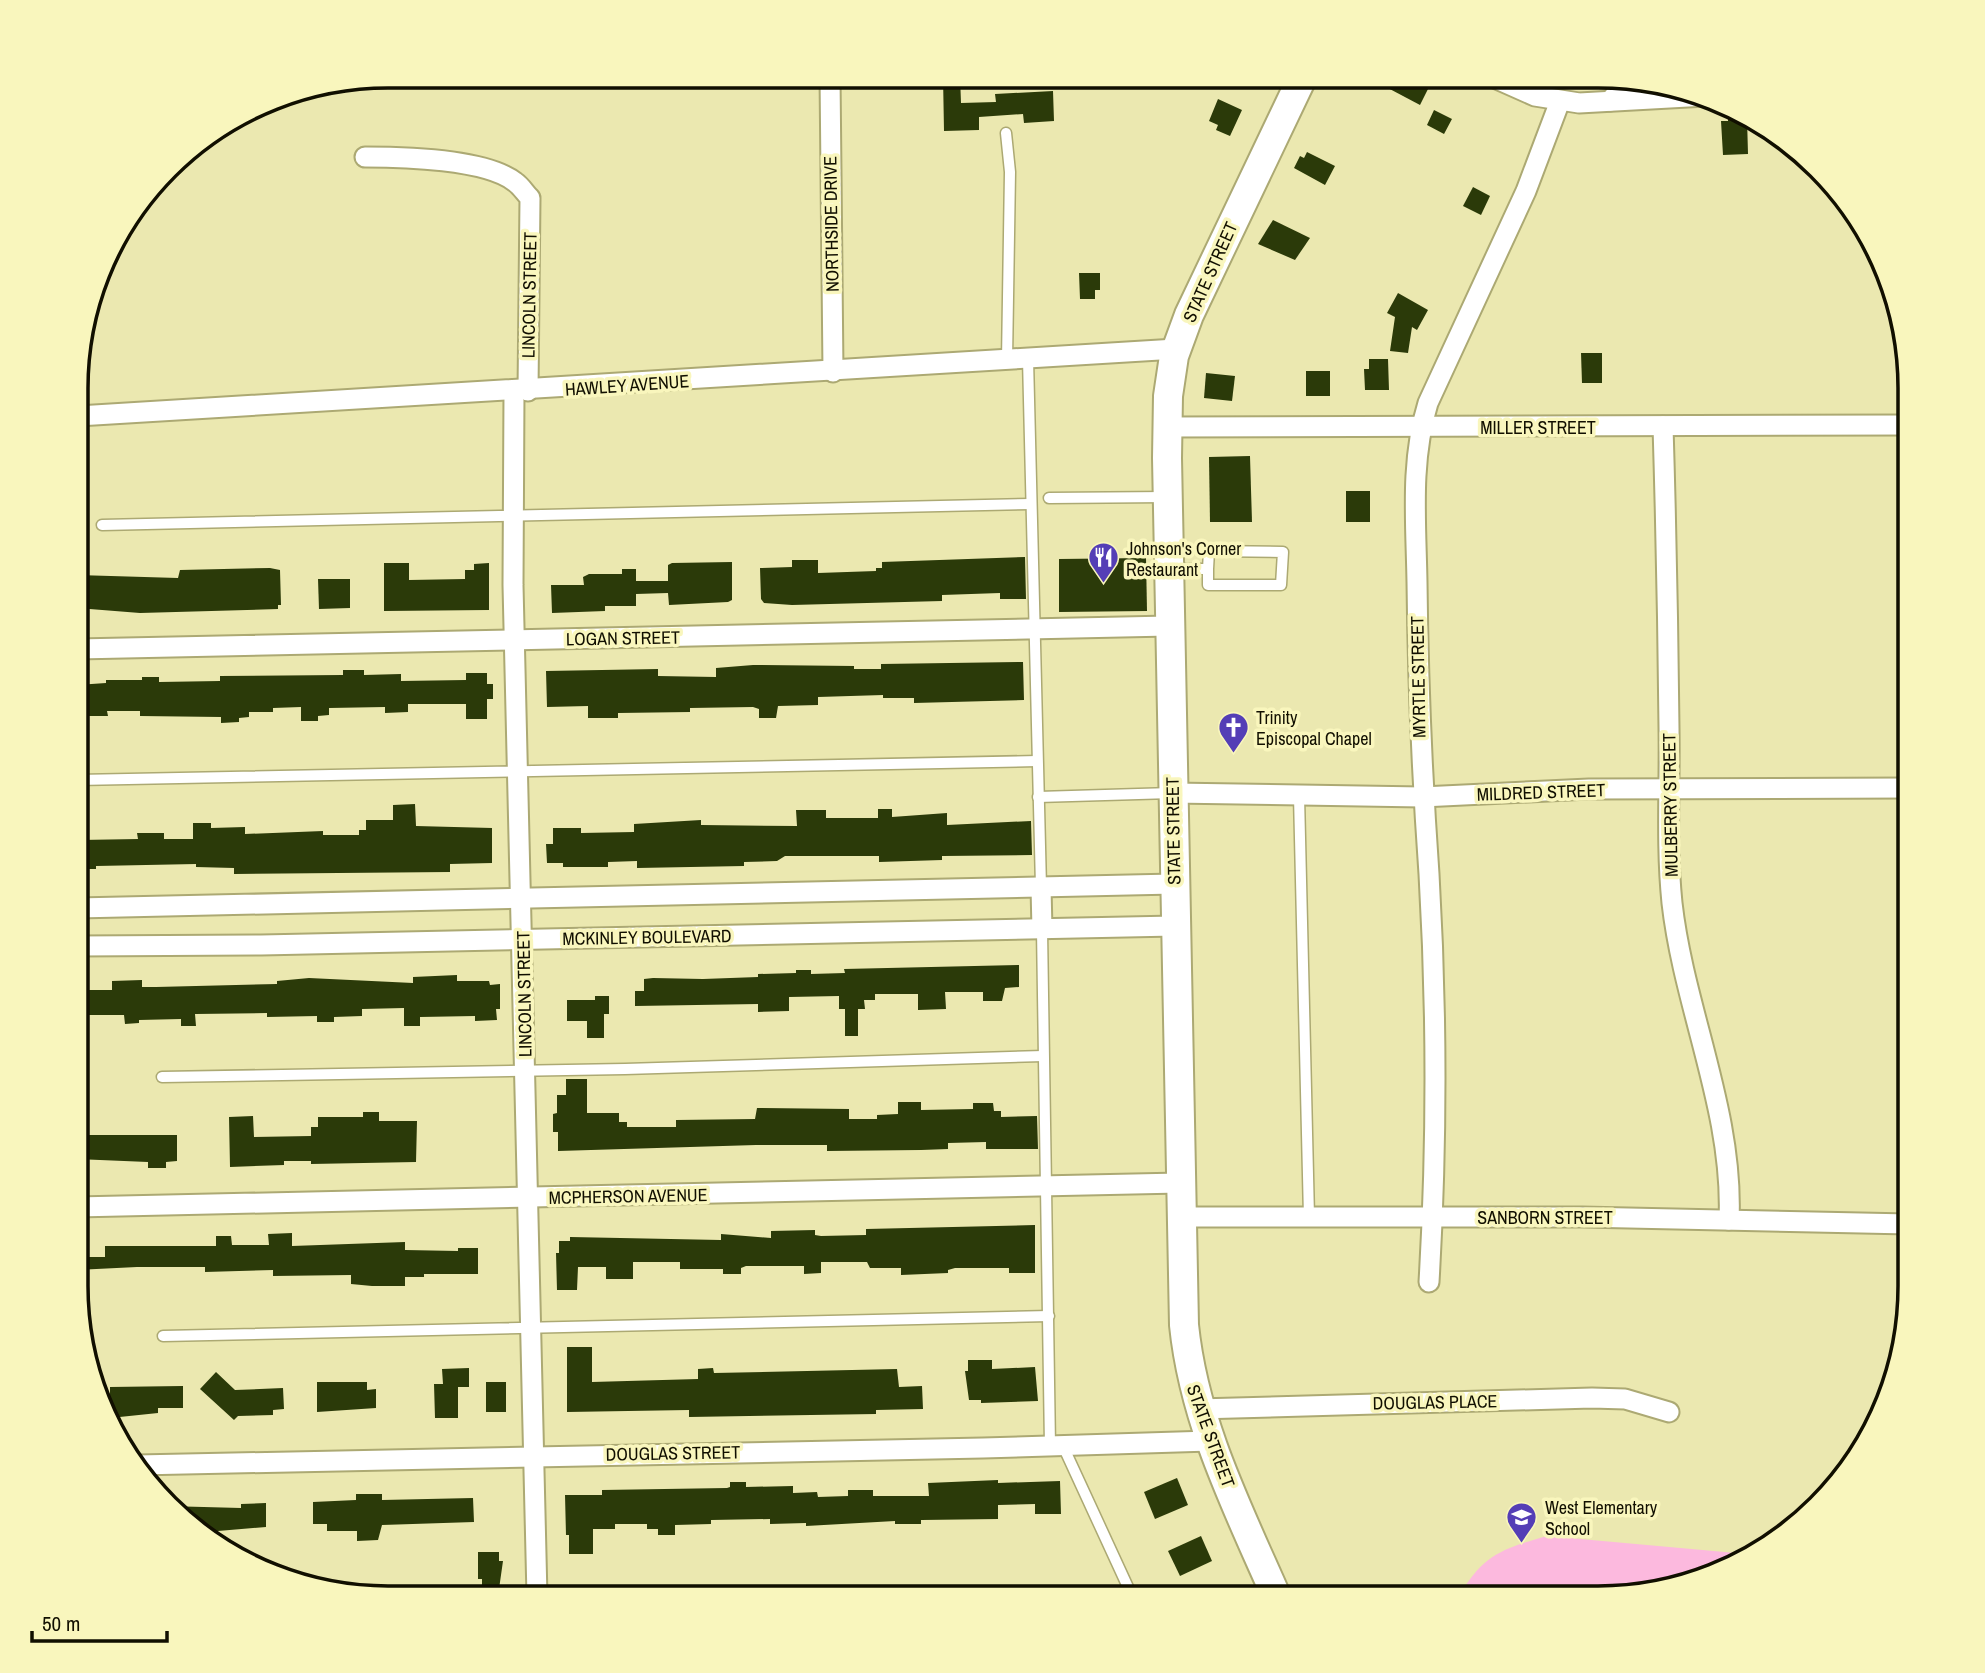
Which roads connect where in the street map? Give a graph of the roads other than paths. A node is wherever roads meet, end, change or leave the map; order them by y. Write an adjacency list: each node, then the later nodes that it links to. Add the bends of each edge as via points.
1 (830, 88): 13 (street, NORTHSIDE DRIVE)
2 (1297, 88): 10 (street, STATE STREET)
3 (1517, 88): 6 (street)
4 (1621, 88): 7 (street)
5 (1658, 93): 7 (street)
6 (1560, 101): 7 (street); 19 (street, MYRTLE STREET, via 1526,191)
7 (1610, 101)
8 (1006, 133): 12 (lane, via 1010,172)
9 (365, 157): 14 (street, LINCOLN STREET, via 470,166 515,181 530,198)
10 (1176, 349): 11 (street, HAWLEY AVENUE); 18 (street, STATE STREET)
11 (1028, 359): 12 (street, HAWLEY AVENUE); 22 (lane)
12 (1007, 360): 13 (street, HAWLEY AVENUE)
13 (833, 372): 14 (street, HAWLEY AVENUE)
14 (521, 391): 15 (street, HAWLEY AVENUE); 23 (street, LINCOLN STREET)
15 (88, 415)
16 (1898, 425): 17 (street, MILLER STREET)
17 (1663, 426): 19 (street, MILLER STREET); 35 (street, MULBERRY STREET)
18 (1167, 427): 19 (street, MILLER STREET); 20 (street, STATE STREET)
19 (1420, 428): 39 (street, MYRTLE STREET, via 1416,520)
20 (1167, 497): 21 (lane); 25 (street, STATE STREET)
21 (1049, 498)
22 (1031, 504): 23 (lane); 28 (lane)
23 (513, 516): 24 (lane); 29 (street, LINCOLN STREET)
24 (102, 525)
25 (1168, 569): 26 (lane); 27 (street, STATE STREET)
26 (1208, 569): 26 (lane, via 1209,551 1283,552 1281,586 1208,585)
27 (1169, 626): 28 (street, LOGAN STREET); 36 (street, STATE STREET)
28 (1034, 631): 29 (street, LOGAN STREET); 31 (lane)
29 (515, 640): 30 (street, LOGAN STREET); 32 (street, LINCOLN STREET)
30 (88, 649)
31 (1037, 761): 32 (lane); 38 (lane)
32 (518, 770): 33 (lane); 42 (street, LINCOLN STREET)
33 (88, 780)
34 (1898, 788): 35 (street, MILDRED STREET)
35 (1667, 789): 39 (street, MILDRED STREET); 58 (street, MULBERRY STREET, via 1677,938 1728,1157)
36 (1172, 793): 37 (street, MILDRED STREET); 38 (lane); 40 (street, STATE STREET)
37 (1299, 796): 39 (street, MILDRED STREET); 57 (lane)
38 (1038, 797): 41 (lane)
39 (1422, 797): 55 (street, MYRTLE STREET, via 1434,986)
40 (1174, 884): 41 (street); 44 (street, STATE STREET)
41 (1041, 887): 42 (street); 45 (street)
42 (522, 900): 43 (street); 46 (street, LINCOLN STREET)
43 (88, 908)
44 (1175, 926): 45 (street, MCKINLEY BOULEVARD); 51 (street, STATE STREET)
45 (1042, 930): 46 (street, MCKINLEY BOULEVARD); 48 (lane)
46 (523, 940): 47 (street, MCKINLEY BOULEVARD); 49 (street, LINCOLN STREET)
47 (88, 946)
48 (1044, 1056): 49 (lane); 52 (lane)
49 (525, 1071): 50 (lane); 53 (street, LINCOLN STREET)
50 (162, 1077)
51 (1180, 1183): 52 (street, MCPHERSON AVENUE); 56 (street, STATE STREET)
52 (1045, 1188): 53 (street, MCPHERSON AVENUE); 61 (lane)
53 (528, 1198): 54 (street, MCPHERSON AVENUE); 62 (street, LINCOLN STREET)
54 (88, 1207)
55 (1433, 1216): 57 (street, SANBORN STREET); 58 (street, SANBORN STREET); 60 (street, MYRTLE STREET)
56 (1181, 1217): 57 (street, SANBORN STREET); 64 (street, STATE STREET, via 1184,1325)
57 (1309, 1217)
58 (1729, 1220): 59 (street, SANBORN STREET)
59 (1898, 1224)
60 (1429, 1282)
61 (1049, 1316): 62 (lane); 67 (lane)
62 (531, 1328): 63 (lane); 68 (street, LINCOLN STREET)
63 (163, 1336)
64 (1198, 1409): 65 (street, DOUGLAS PLACE, via 1592,1398 1626,1399); 66 (street, STATE STREET)
65 (1669, 1412)
66 (1210, 1441): 67 (street, DOUGLAS STREET); 72 (street, STATE STREET)
67 (1057, 1446): 68 (street, DOUGLAS STREET); 71 (lane)
68 (534, 1456): 69 (street, DOUGLAS STREET); 70 (street, LINCOLN STREET)
69 (147, 1465)
70 (537, 1586)
71 (1127, 1586)
72 (1272, 1586)

